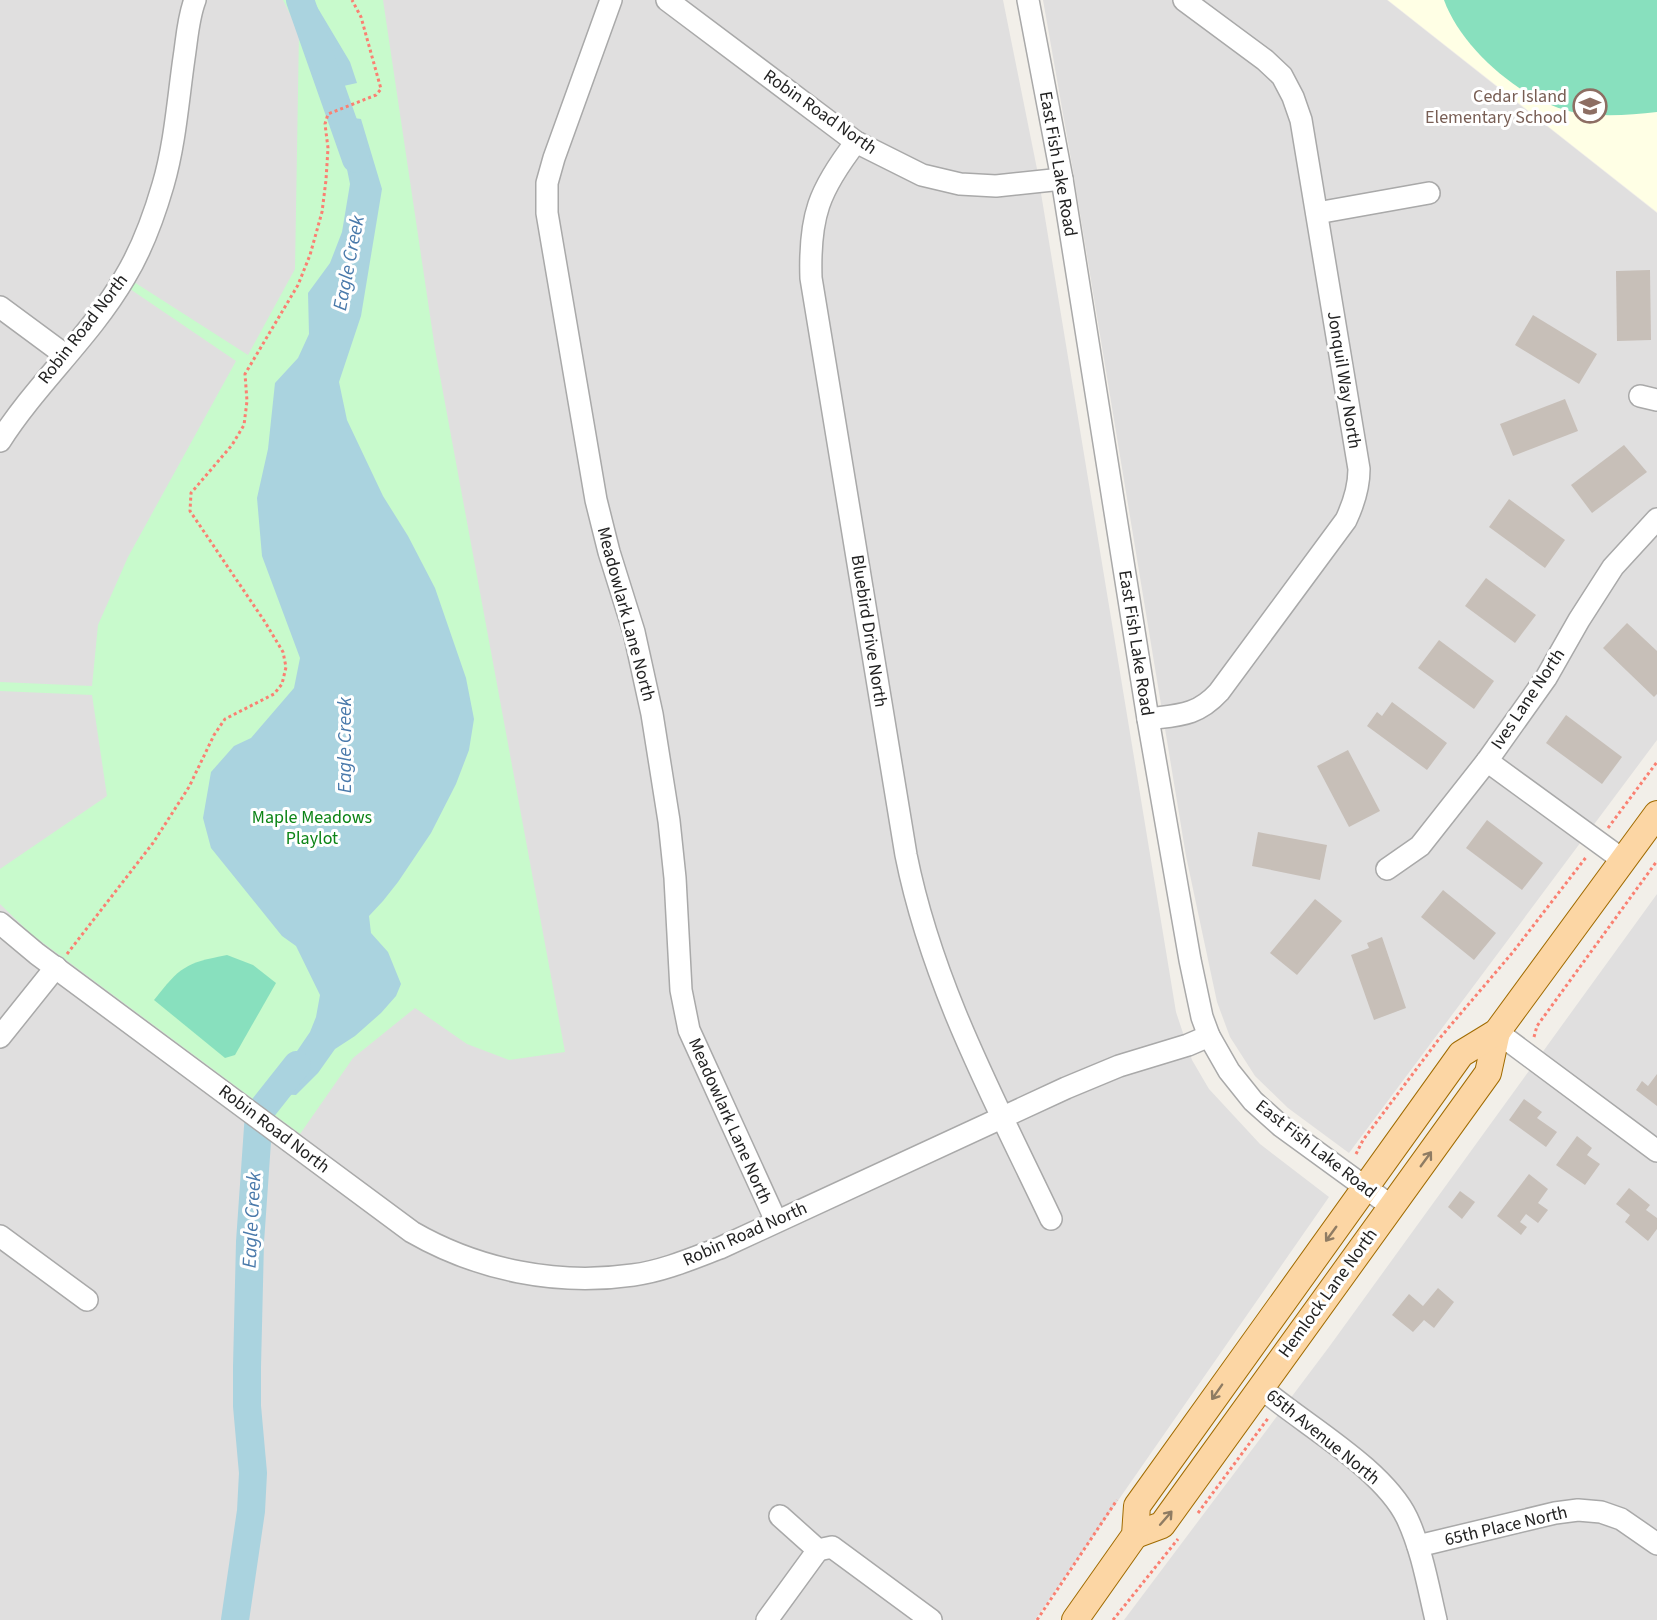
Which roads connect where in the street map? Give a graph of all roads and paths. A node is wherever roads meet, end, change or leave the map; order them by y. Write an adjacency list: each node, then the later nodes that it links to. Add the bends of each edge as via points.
1 (195, 0): 12 (street, Robin Road North, via 164,183 147,232 124,278)
2 (352, 0): 24 (path, via 361,17 381,89 376,95 328,114 322,212 310,255 298,285 245,374 244,425 192,493 190,511 283,652 286,667 282,684 274,694 225,719 189,787 153,843)
3 (611, 0): 34 (street, Meadowlark Lane North, via 554,158 547,183 546,213 596,500 634,632 652,714 669,821 681,990 689,1030)
4 (667, 0): 7 (street, Robin Road North)
5 (1028, 0): 8 (street, East Fish Lake Road)
6 (1184, 0): 10 (street, Jonquil Way North, via 1282,76 1301,120)
7 (856, 142): 8 (street, Robin Road North, via 922,175 960,184 1006,185); 28 (street, Bluebird Drive North, via 819,201 811,231 811,278 914,896 950,1003)
8 (1062, 179): 15 (street, East Fish Lake Road)
9 (1429, 193): 10 (street)
10 (1317, 213): 15 (street, Jonquil Way North, via 1359,469 1354,504 1339,530 1210,702 1186,715)
11 (0, 307): 12 (street)
12 (65, 355): 13 (street, Robin Road North)
13 (0, 441)
14 (1657, 519): 16 (street, Ives Lane North, via 1613,567 1546,678)
15 (1148, 719): 26 (street, East Fish Lake Road, via 1190,960)
16 (1487, 761): 21 (street); 22 (street, Ives Lane North, via 1420,846)
17 (1657, 762): 19 (path)
18 (1657, 814): 21 (main road, Hemlock Lane North)
19 (1607, 830)
20 (1587, 856): 30 (path, via 1439,1039 1362,1140)
21 (1623, 860): 25 (main road, Hemlock Lane North)
22 (1387, 869)
23 (0, 923): 24 (street, Robin Road North)
24 (56, 968): 27 (street); 34 (street, Robin Road North, via 412,1232 460,1255 502,1269 547,1276 633,1275 677,1265)
25 (1497, 1032): 29 (street); 31 (main road, Hemlock Lane North, via 1461,1054); 32 (main road, Hemlock Lane North, one-way to 25, via 1488,1073)
26 (1209, 1036): 28 (street, Robin Road North, via 1119,1066); 31 (street, East Fish Lake Road, via 1229,1071 1253,1101)
27 (0, 1037)
28 (1002, 1116): 33 (street, Bluebird Drive North); 34 (street, Robin Road North)
29 (1657, 1151)
30 (1356, 1154)
31 (1365, 1186): 32 (street, East Fish Lake Road); 39 (main road, Hemlock Lane North, one-way to 39, via 1137,1506)
32 (1391, 1206): 37 (main road, Hemlock Lane North)
33 (1051, 1220)
34 (776, 1221)
35 (0, 1236): 36 (street)
36 (87, 1300)
37 (1260, 1387): 39 (main road, Hemlock Lane North, one-way to 37, via 1162,1525); 41 (street, 65th Avenue North, via 1362,1465 1388,1490 1406,1516)
38 (780, 1516): 42 (street)
39 (1135, 1535): 45 (main road)
40 (1657, 1544): 41 (street, 65th Place North, via 1620,1519 1578,1510)
41 (1418, 1546): 46 (street, 65th Avenue North)
42 (818, 1550): 43 (street); 44 (street, via 832,1547)
43 (767, 1620)
44 (931, 1620)
45 (1075, 1620)
46 (1436, 1620)

